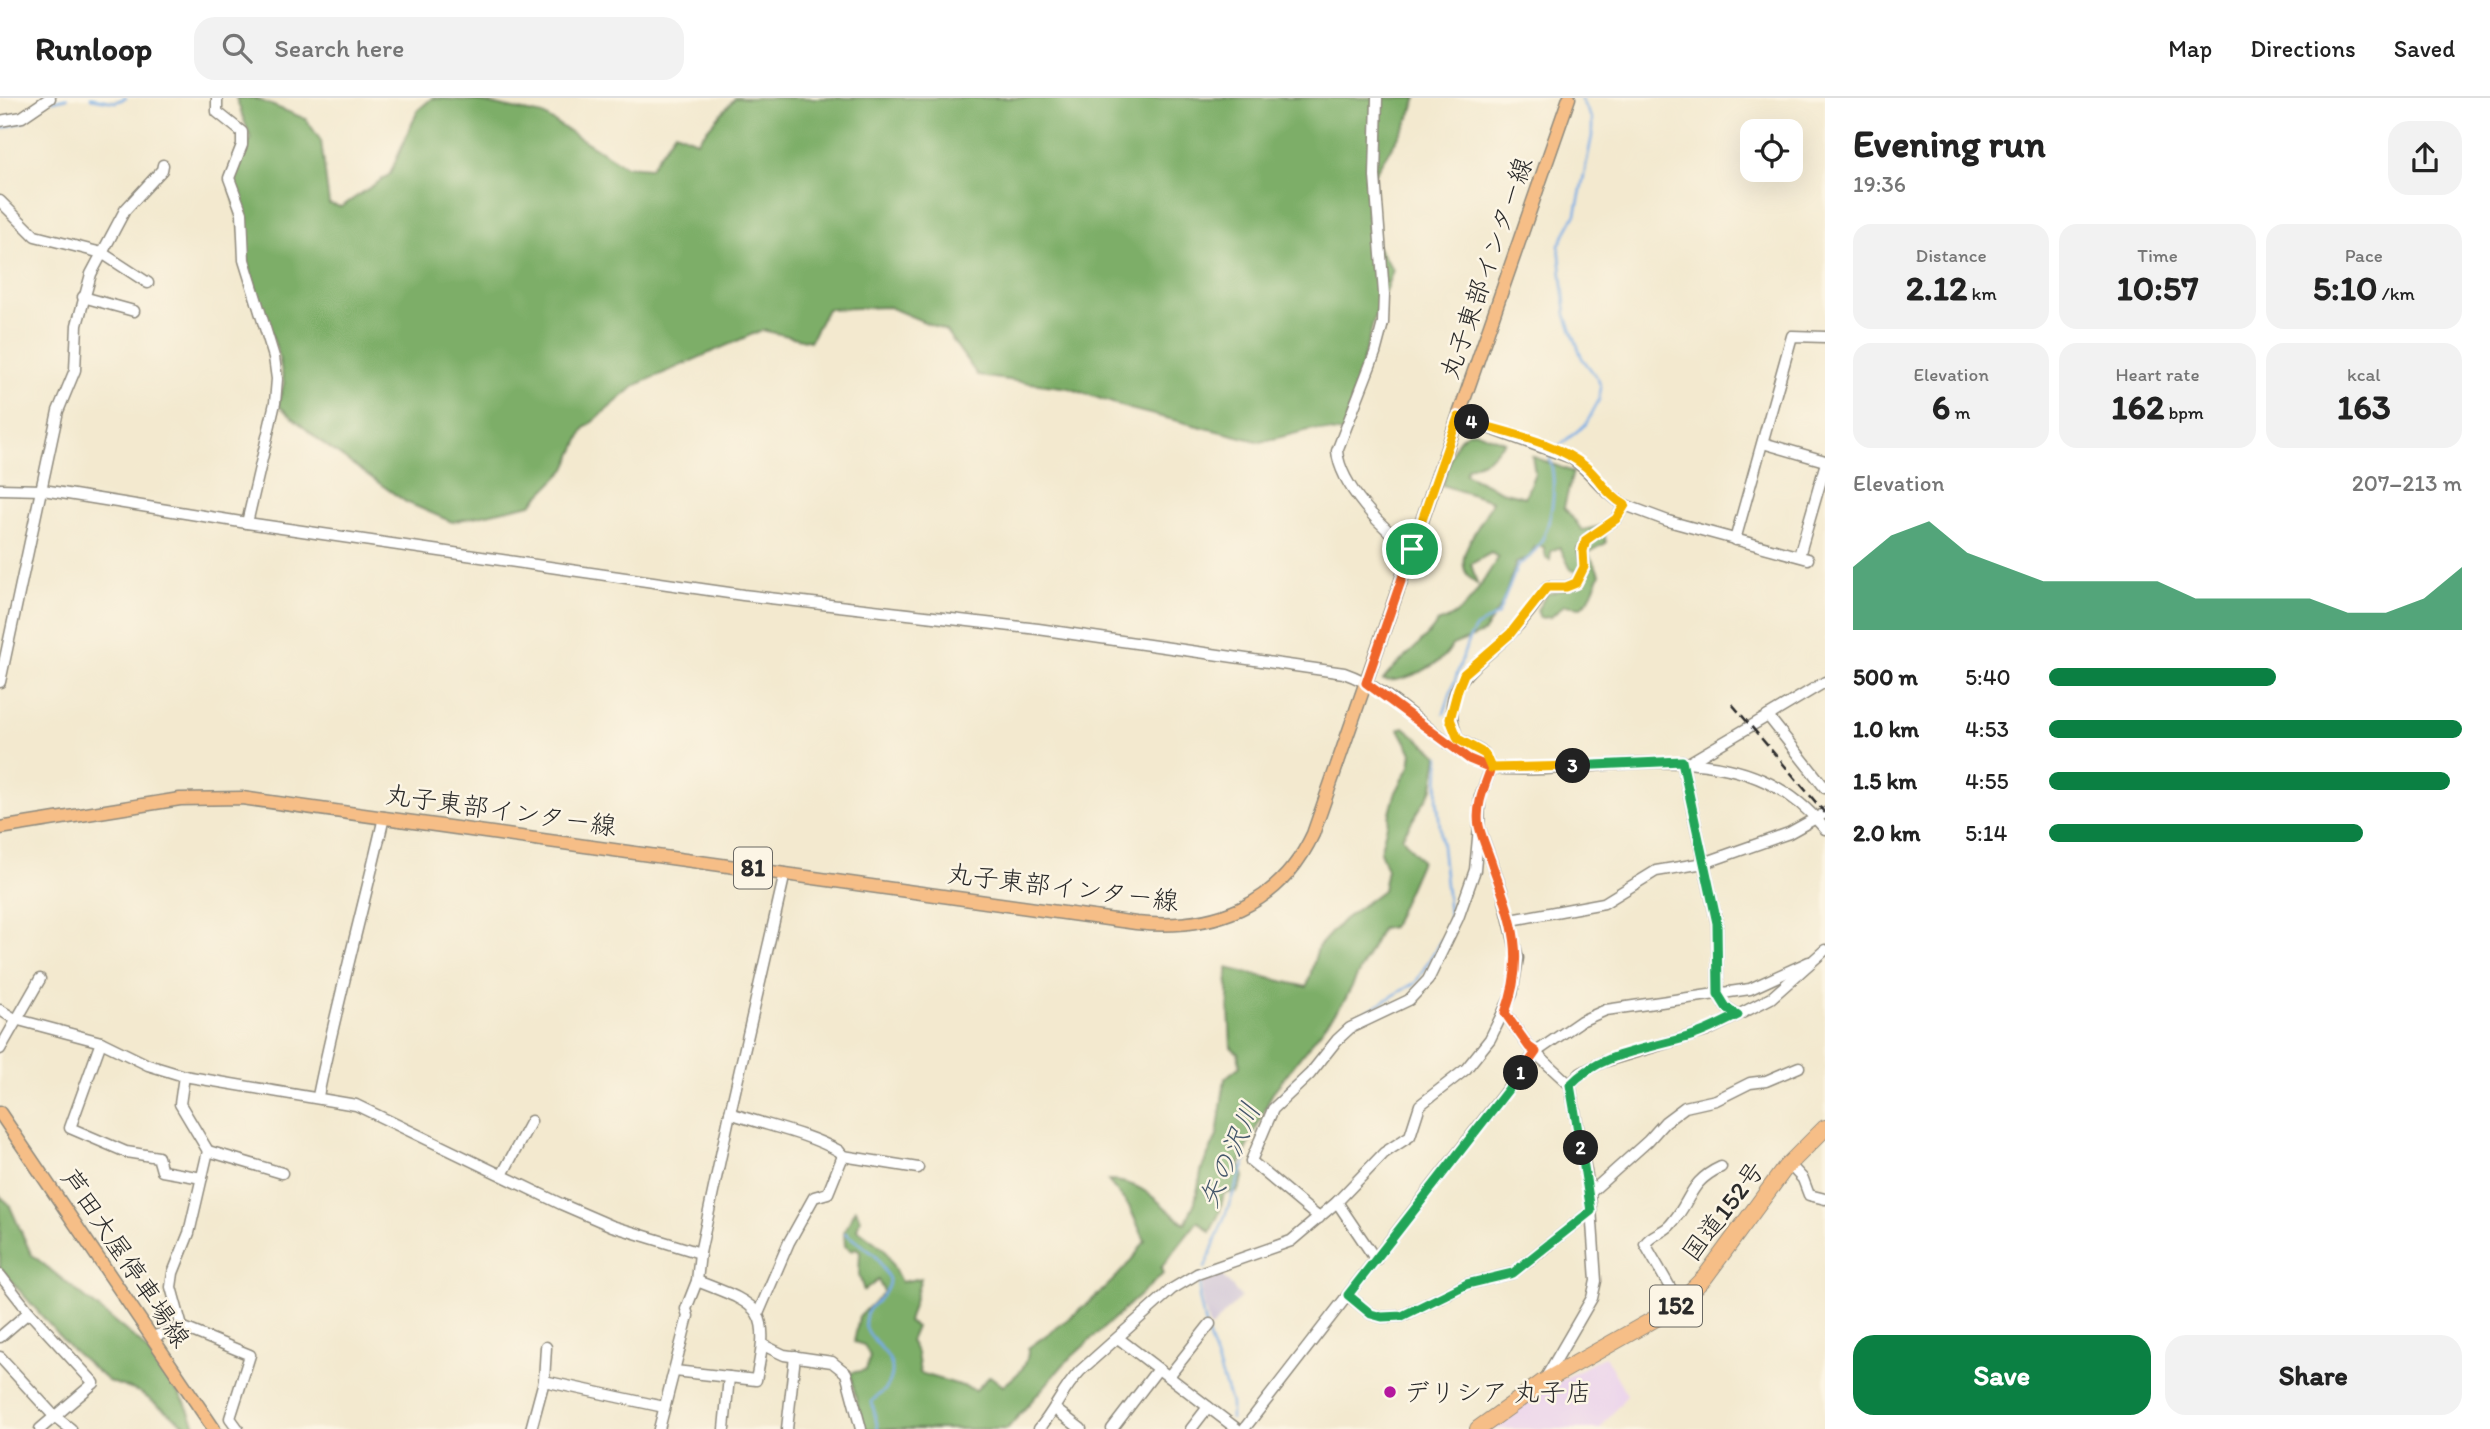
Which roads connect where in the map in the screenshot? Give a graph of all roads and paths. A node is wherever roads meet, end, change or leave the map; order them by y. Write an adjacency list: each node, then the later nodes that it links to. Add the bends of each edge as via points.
1 (50, 98): 5 (street, via 22,117)
2 (217, 98): 19 (street, via 217,112 242,132 242,145 229,178 242,213 244,260 277,379)
3 (1377, 98): 21 (street, via 1375,176 1383,323 1337,451 1338,467 1398,540)
4 (1569, 98): 13 (main road, 丸子東部インター線 / 81)
5 (0, 121)
6 (163, 165): 8 (street, via 125,210)
7 (0, 201): 8 (street, via 36,236)
8 (102, 253): 9 (street); 10 (street)
9 (148, 283)
10 (83, 297): 11 (street); 17 (street, via 75,370 58,411)
11 (134, 311)
12 (1825, 337): 14 (street, via 1792,336)
13 (1458, 417): 18 (street, via 1572,458 1587,468 1609,496); 21 (main road, 丸子東部インター線 / 81)
14 (1763, 443): 15 (street); 20 (street)
15 (1825, 464): 20 (street, via 1804,557)
16 (0, 489): 17 (street)
17 (43, 490): 19 (street); 22 (street)
18 (1625, 505): 20 (street); 27 (street, via 1616,519 1586,540 1584,567 1576,583 1547,587 1510,634 1464,674 1450,719 1458,739 1485,754)
19 (247, 523): 24 (street, via 743,595 1024,627 1308,667 1344,673)
20 (1735, 540)
21 (1412, 549): 24 (main road, 丸子東部インター線 / 81)
22 (0, 682)
23 (1825, 682): 25 (street)
24 (1366, 683): 27 (street, via 1469,759); 35 (main road, 丸子東部インター線 / 81, via 1304,851 1267,892 1217,919 1188,925 1147,924)
25 (1768, 716): 26 (street); 28 (street)
26 (1686, 762): 27 (street); 29 (street, via 1756,779); 34 (street)
27 (1491, 768): 31 (street, via 1480,797)
28 (1825, 788)
29 (1821, 816): 33 (street); 34 (street, via 1789,833)
30 (384, 817): 32 (main road, 丸子東部インター線 / 81, via 262,800 203,798); 35 (main road, 丸子東部インター線 / 81); 51 (street)
31 (1479, 827): 36 (street); 68 (street, via 1475,870 1458,918 1427,980 1409,1000 1350,1028 1337,1040 1273,1109 1251,1161)
32 (0, 828)
33 (1825, 828)
34 (1704, 863): 36 (street, via 1656,871 1604,903); 40 (street, via 1717,923)
35 (785, 873): 53 (street)
36 (1511, 920): 42 (street, via 1518,966)
37 (1825, 950): 38 (street)
38 (1810, 962): 40 (street, via 1750,989); 43 (street, via 1771,998)
39 (40, 979): 44 (street)
40 (1718, 994): 43 (street); 47 (street, via 1606,1010 1562,1032)
41 (0, 1010): 44 (street)
42 (1505, 1013): 47 (street); 66 (street, via 1466,1069 1420,1105 1410,1136 1384,1153)
43 (1738, 1015): 50 (street, via 1707,1031 1603,1062 1581,1073)
44 (15, 1019): 45 (street); 46 (street)
45 (101, 1042): 49 (street); 63 (street, via 70,1128 126,1152 158,1157 162,1171)
46 (0, 1049)
47 (1536, 1052): 50 (street); 70 (street)
48 (1799, 1067): 64 (street, via 1716,1100 1685,1107)
49 (184, 1076): 51 (street); 56 (street, via 180,1104)
50 (1570, 1085): 64 (street)
51 (318, 1096): 62 (street, via 377,1112)
52 (0, 1113): 79 (main road, 芦田大屋停車場線)
53 (730, 1113): 57 (street, via 800,1132); 69 (street)
54 (531, 1121): 62 (street)
55 (1825, 1128): 58 (highway, 国道152号 / 152)
56 (208, 1151): 61 (street); 63 (street)
57 (843, 1156): 60 (street); 76 (street, via 828,1193 814,1197 789,1242)
58 (1789, 1164): 65 (street, via 1810,1195); 74 (highway, 国道152号 / 152, via 1705,1277)
59 (1721, 1167): 74 (street, via 1704,1175 1671,1225 1645,1244)
60 (918, 1168)
61 (282, 1173)
62 (502, 1175): 69 (street, via 612,1226)
63 (202, 1178): 77 (street, via 171,1287)
64 (1590, 1194): 67 (street)
65 (1825, 1199)
66 (1337, 1202): 68 (street); 70 (street)
67 (1591, 1211): 73 (street, via 1513,1273 1467,1284 1402,1316 1371,1314); 91 (street, via 1596,1281 1592,1298)
68 (1319, 1218): 81 (street, via 1291,1241 1197,1274 1171,1289)
69 (700, 1254): 72 (street)
70 (1376, 1260): 73 (street)
71 (0, 1275): 75 (street)
72 (697, 1281): 76 (street, via 746,1300); 87 (street, via 686,1309)
73 (1348, 1295): 96 (street)
74 (1679, 1303): 91 (highway, 国道152号 / 152)
75 (29, 1312): 80 (street); 95 (street, via 94,1382)
76 (758, 1314): 82 (street)
77 (182, 1326): 79 (street); 100 (street, via 250,1355 230,1418)
78 (1208, 1327): 88 (street)
79 (152, 1337): 99 (main road, 芦田大屋停車場線)
80 (0, 1338)
81 (1118, 1338): 86 (street); 94 (street, via 1067,1385)
82 (763, 1345): 84 (street); 89 (street, via 756,1380)
83 (546, 1347): 90 (street)
84 (795, 1356): 104 (street); 105 (street, via 832,1362 846,1373)
85 (0, 1357): 95 (street)
86 (1158, 1369): 88 (street); 108 (street)
87 (676, 1371): 89 (street); 92 (street)
88 (1169, 1376): 93 (street)
89 (729, 1377): 103 (street)
90 (544, 1381): 92 (street); 101 (street)
91 (1543, 1382): 110 (highway, 国道152号 / 152)
92 (664, 1406): 102 (street)
93 (1208, 1407): 96 (street); 109 (street)
94 (1055, 1409): 106 (street); 107 (street)
95 (54, 1416): 97 (street); 98 (street)
96 (1236, 1427)
97 (40, 1429)
98 (71, 1429)
99 (214, 1429)
100 (238, 1429)
101 (531, 1429)
102 (659, 1429)
103 (724, 1429)
104 (787, 1429)
105 (861, 1429)
106 (1039, 1429)
107 (1081, 1429)
108 (1112, 1429)
109 (1191, 1429)
110 (1478, 1429)

